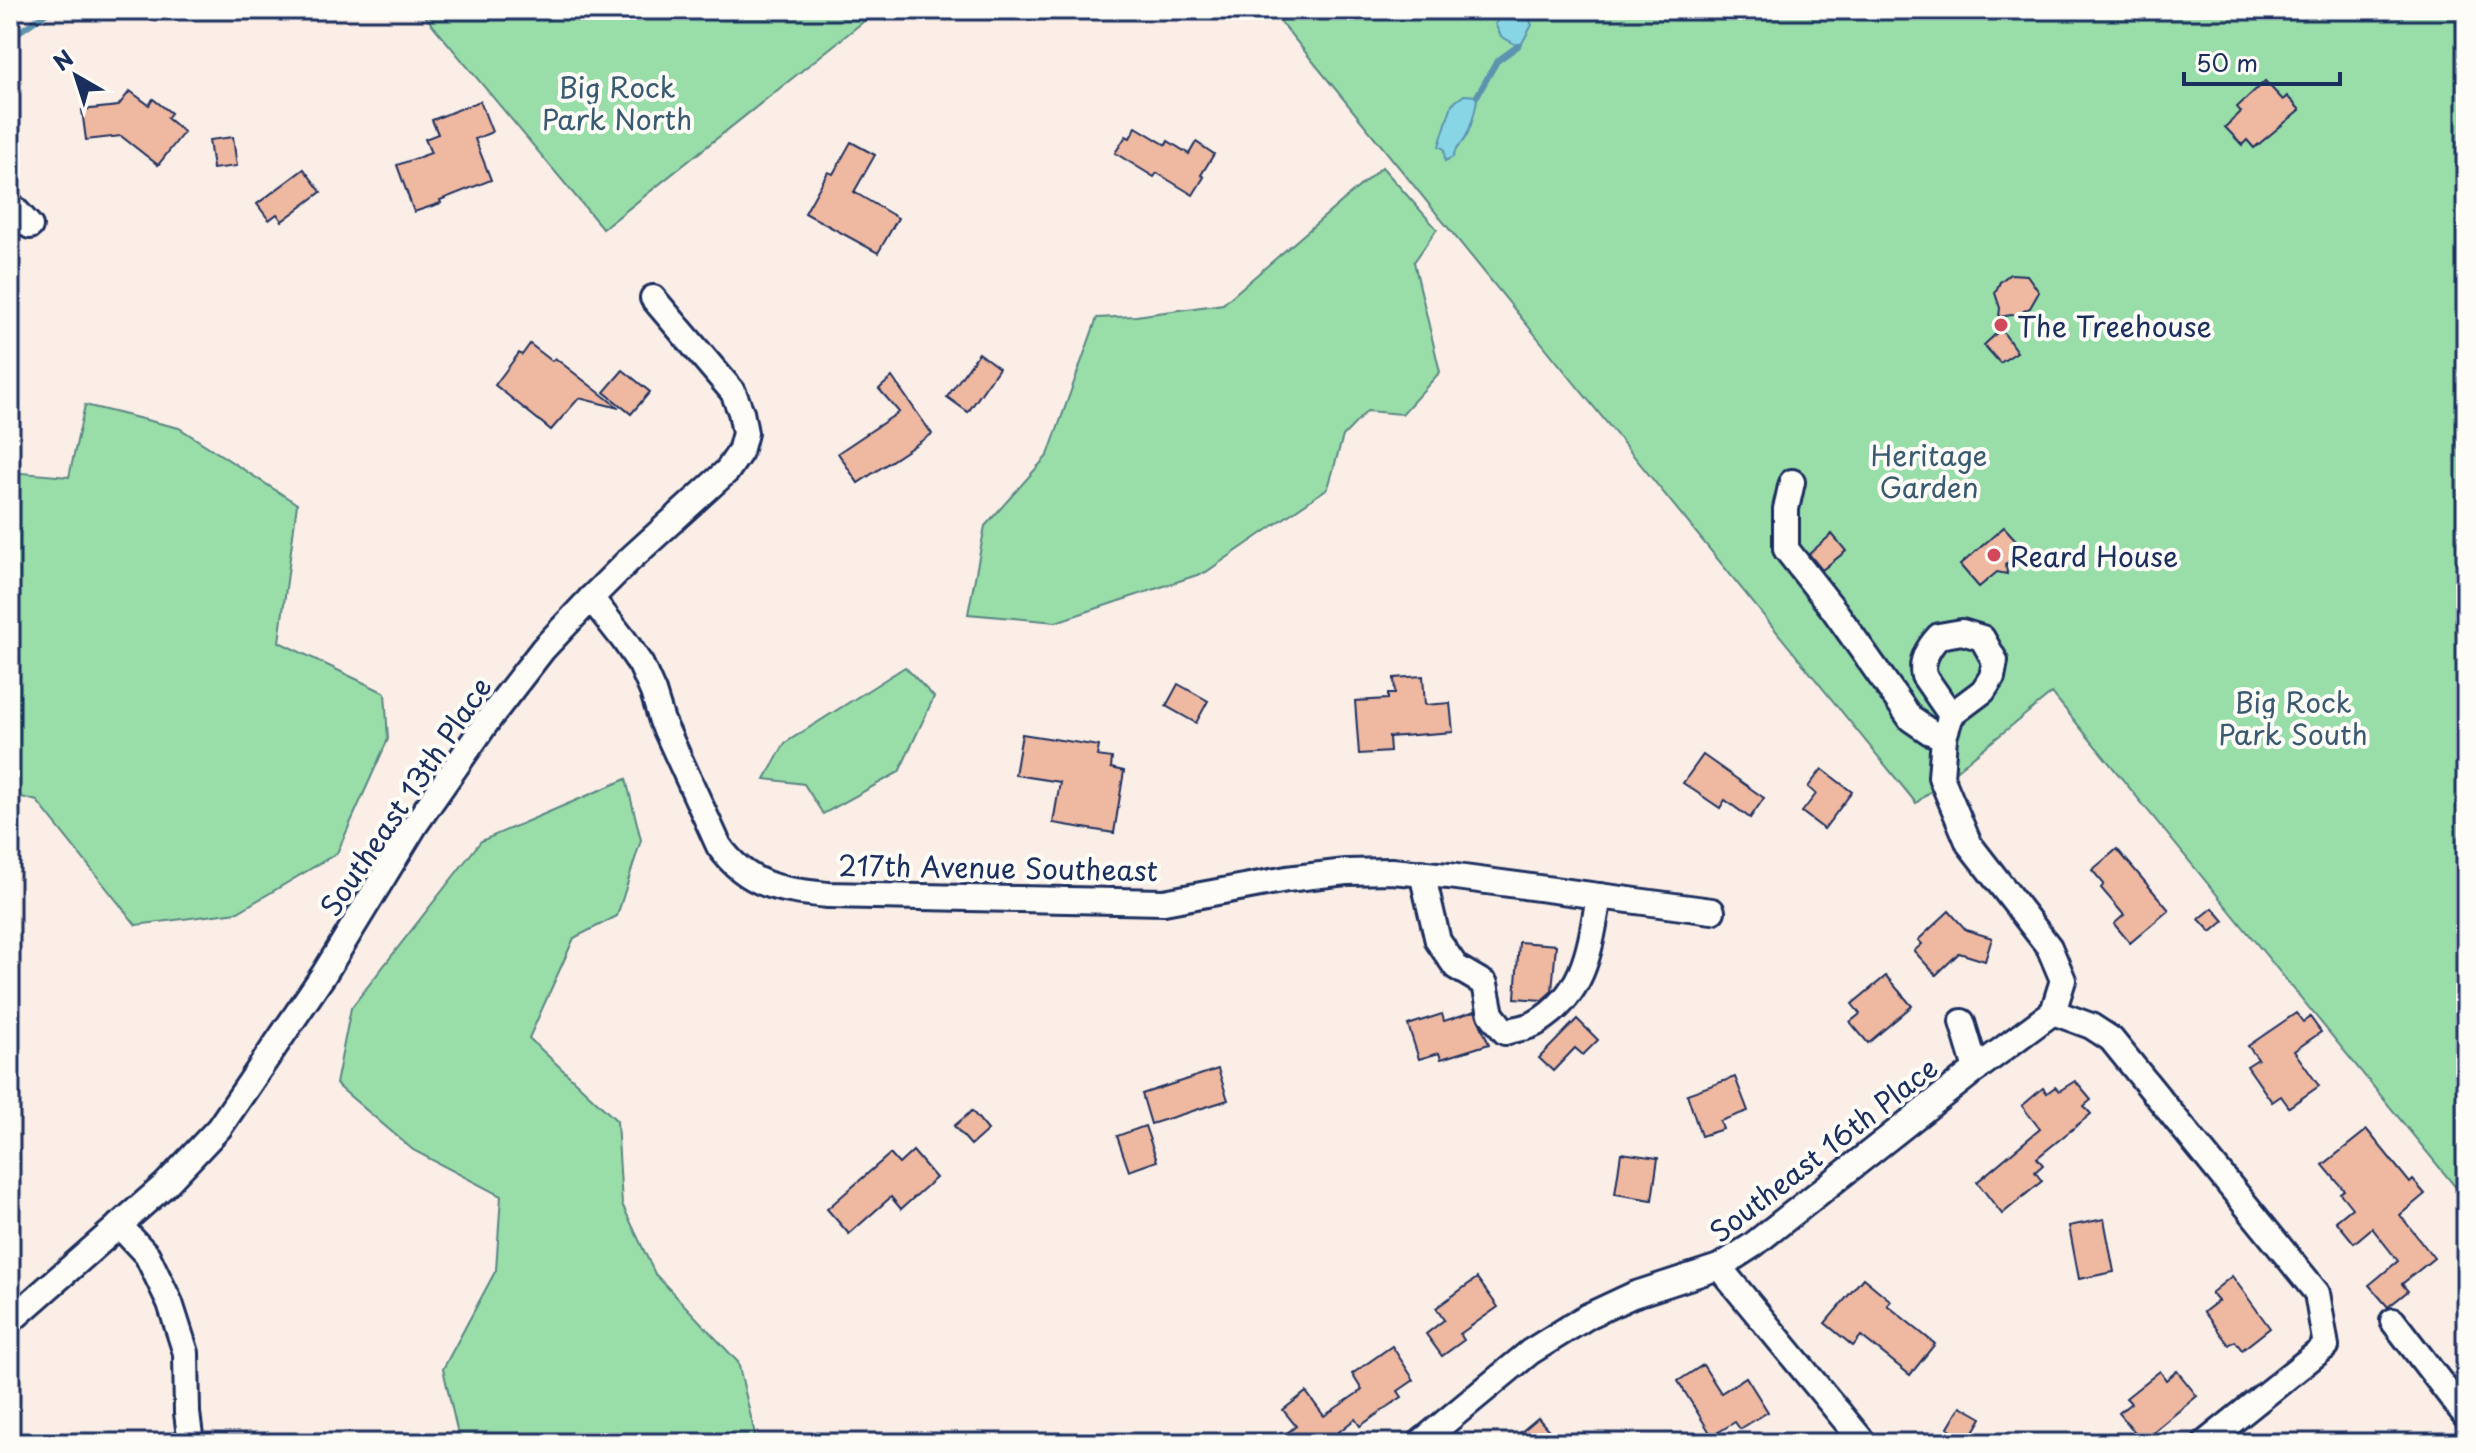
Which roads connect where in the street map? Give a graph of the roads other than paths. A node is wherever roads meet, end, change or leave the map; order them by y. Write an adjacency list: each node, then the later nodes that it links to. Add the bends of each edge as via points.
1 (10, 204): 2 (street)
2 (30, 226)
3 (653, 298): 5 (street, Southeast 13th Place, via 733,392 745,433 727,471)
4 (1792, 482): 9 (street, via 1786,549 1911,719 1930,732 1948,726 1941,777 1969,844 2049,947 2063,980)
5 (591, 598): 6 (street, 217th Avenue Southeast, via 641,665 719,846 731,863 784,890 1164,902 1346,872); 12 (street, Southeast 13th Place, via 491,716 219,1128)
6 (1422, 873): 7 (street, 217th Avenue Southeast); 7 (street, via 1438,941 1456,967 1485,984 1491,1014 1505,1032 1535,1024 1569,995 1588,957)
7 (1599, 896): 8 (street, 217th Avenue Southeast)
8 (1712, 911)
9 (2053, 1012): 11 (street, Southeast 16th Place); 20 (street, via 2111,1039 2317,1293 2326,1346)
10 (1962, 1022): 11 (street)
11 (1976, 1069): 13 (street, Southeast 16th Place)
12 (119, 1225): 14 (street, Southeast 13th Place); 18 (street, via 147,1255 170,1303 186,1353)
13 (1719, 1267): 17 (street, Southeast 16th Place, via 1588,1316 1530,1352); 19 (street)
14 (10, 1321)
15 (2393, 1321): 16 (street)
16 (2466, 1416)
17 (1425, 1441)
18 (191, 1443)
19 (1864, 1443)
20 (2205, 1443)

